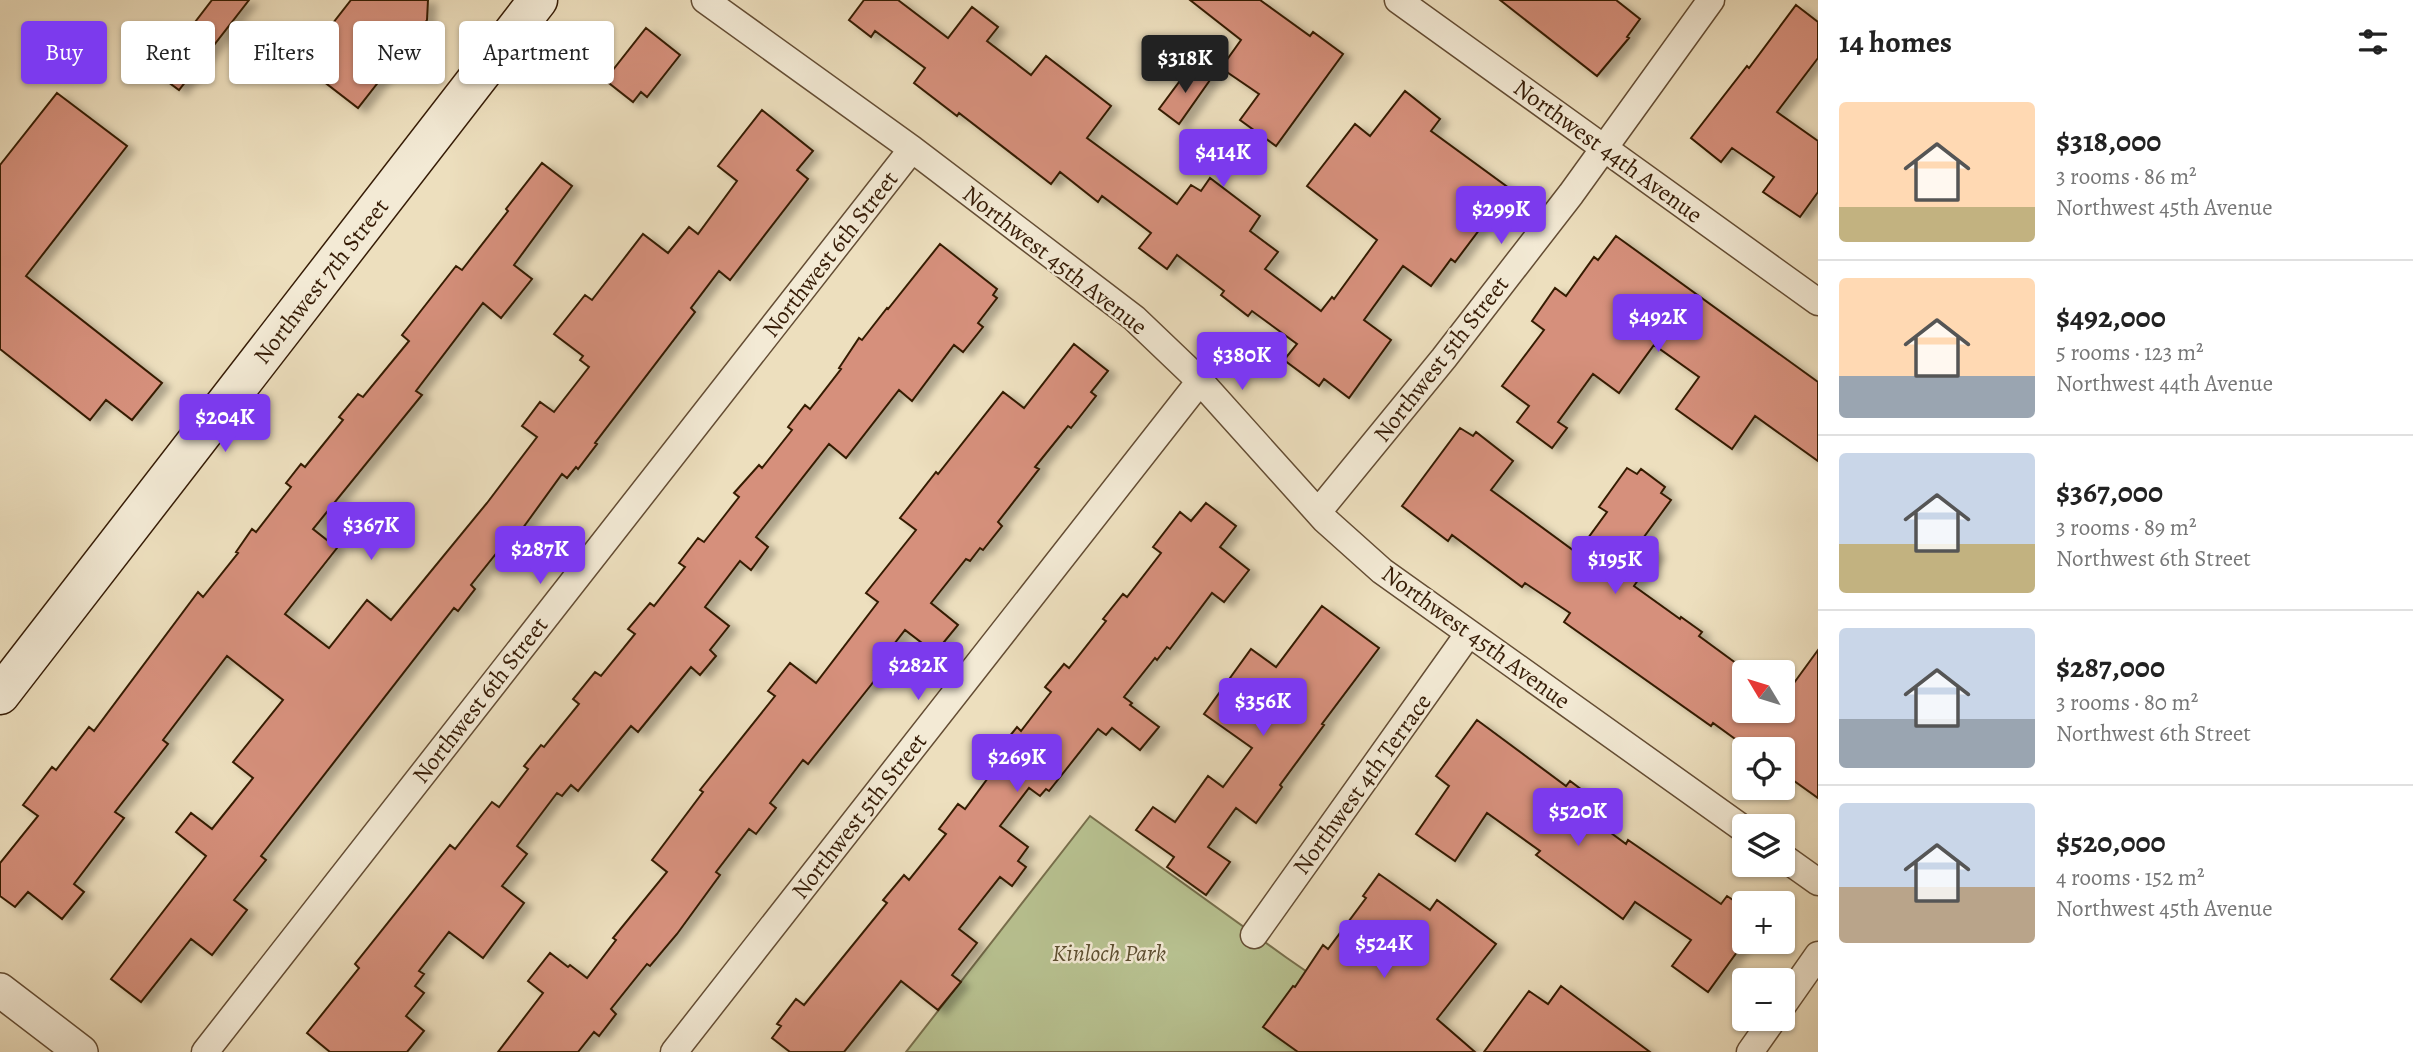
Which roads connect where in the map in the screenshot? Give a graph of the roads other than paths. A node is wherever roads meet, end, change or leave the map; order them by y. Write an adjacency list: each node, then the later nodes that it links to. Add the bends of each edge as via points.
1 (538, 0): 11 (main road, Northwest 7th Street)
2 (705, 0): 5 (street, Northwest 45th Avenue)
3 (1398, 0): 6 (street, Northwest 44th Avenue)
4 (1711, 0): 6 (street, Northwest 5th Street)
5 (912, 149): 8 (street, Northwest 45th Avenue, via 1134,318); 21 (street, Northwest 6th Street)
6 (1604, 150): 7 (street, Northwest 44th Avenue); 9 (street, Northwest 5th Street)
7 (1818, 302)
8 (1200, 381): 9 (street, Northwest 45th Avenue); 22 (street, Northwest 5th Street)
9 (1318, 512): 10 (street, Northwest 45th Avenue, via 1382,571)
10 (1469, 633): 12 (street, Northwest 45th Avenue); 15 (street, Northwest 4th Terrace)
11 (0, 695)
12 (1732, 821)
13 (1795, 866): 14 (street)
14 (1818, 882)
15 (1254, 935)
16 (1818, 955): 17 (street)
17 (1795, 988)
18 (0, 990): 20 (street)
19 (1765, 1031): 23 (street)
20 (81, 1052)
21 (205, 1052)
22 (674, 1052)
23 (1750, 1052)

